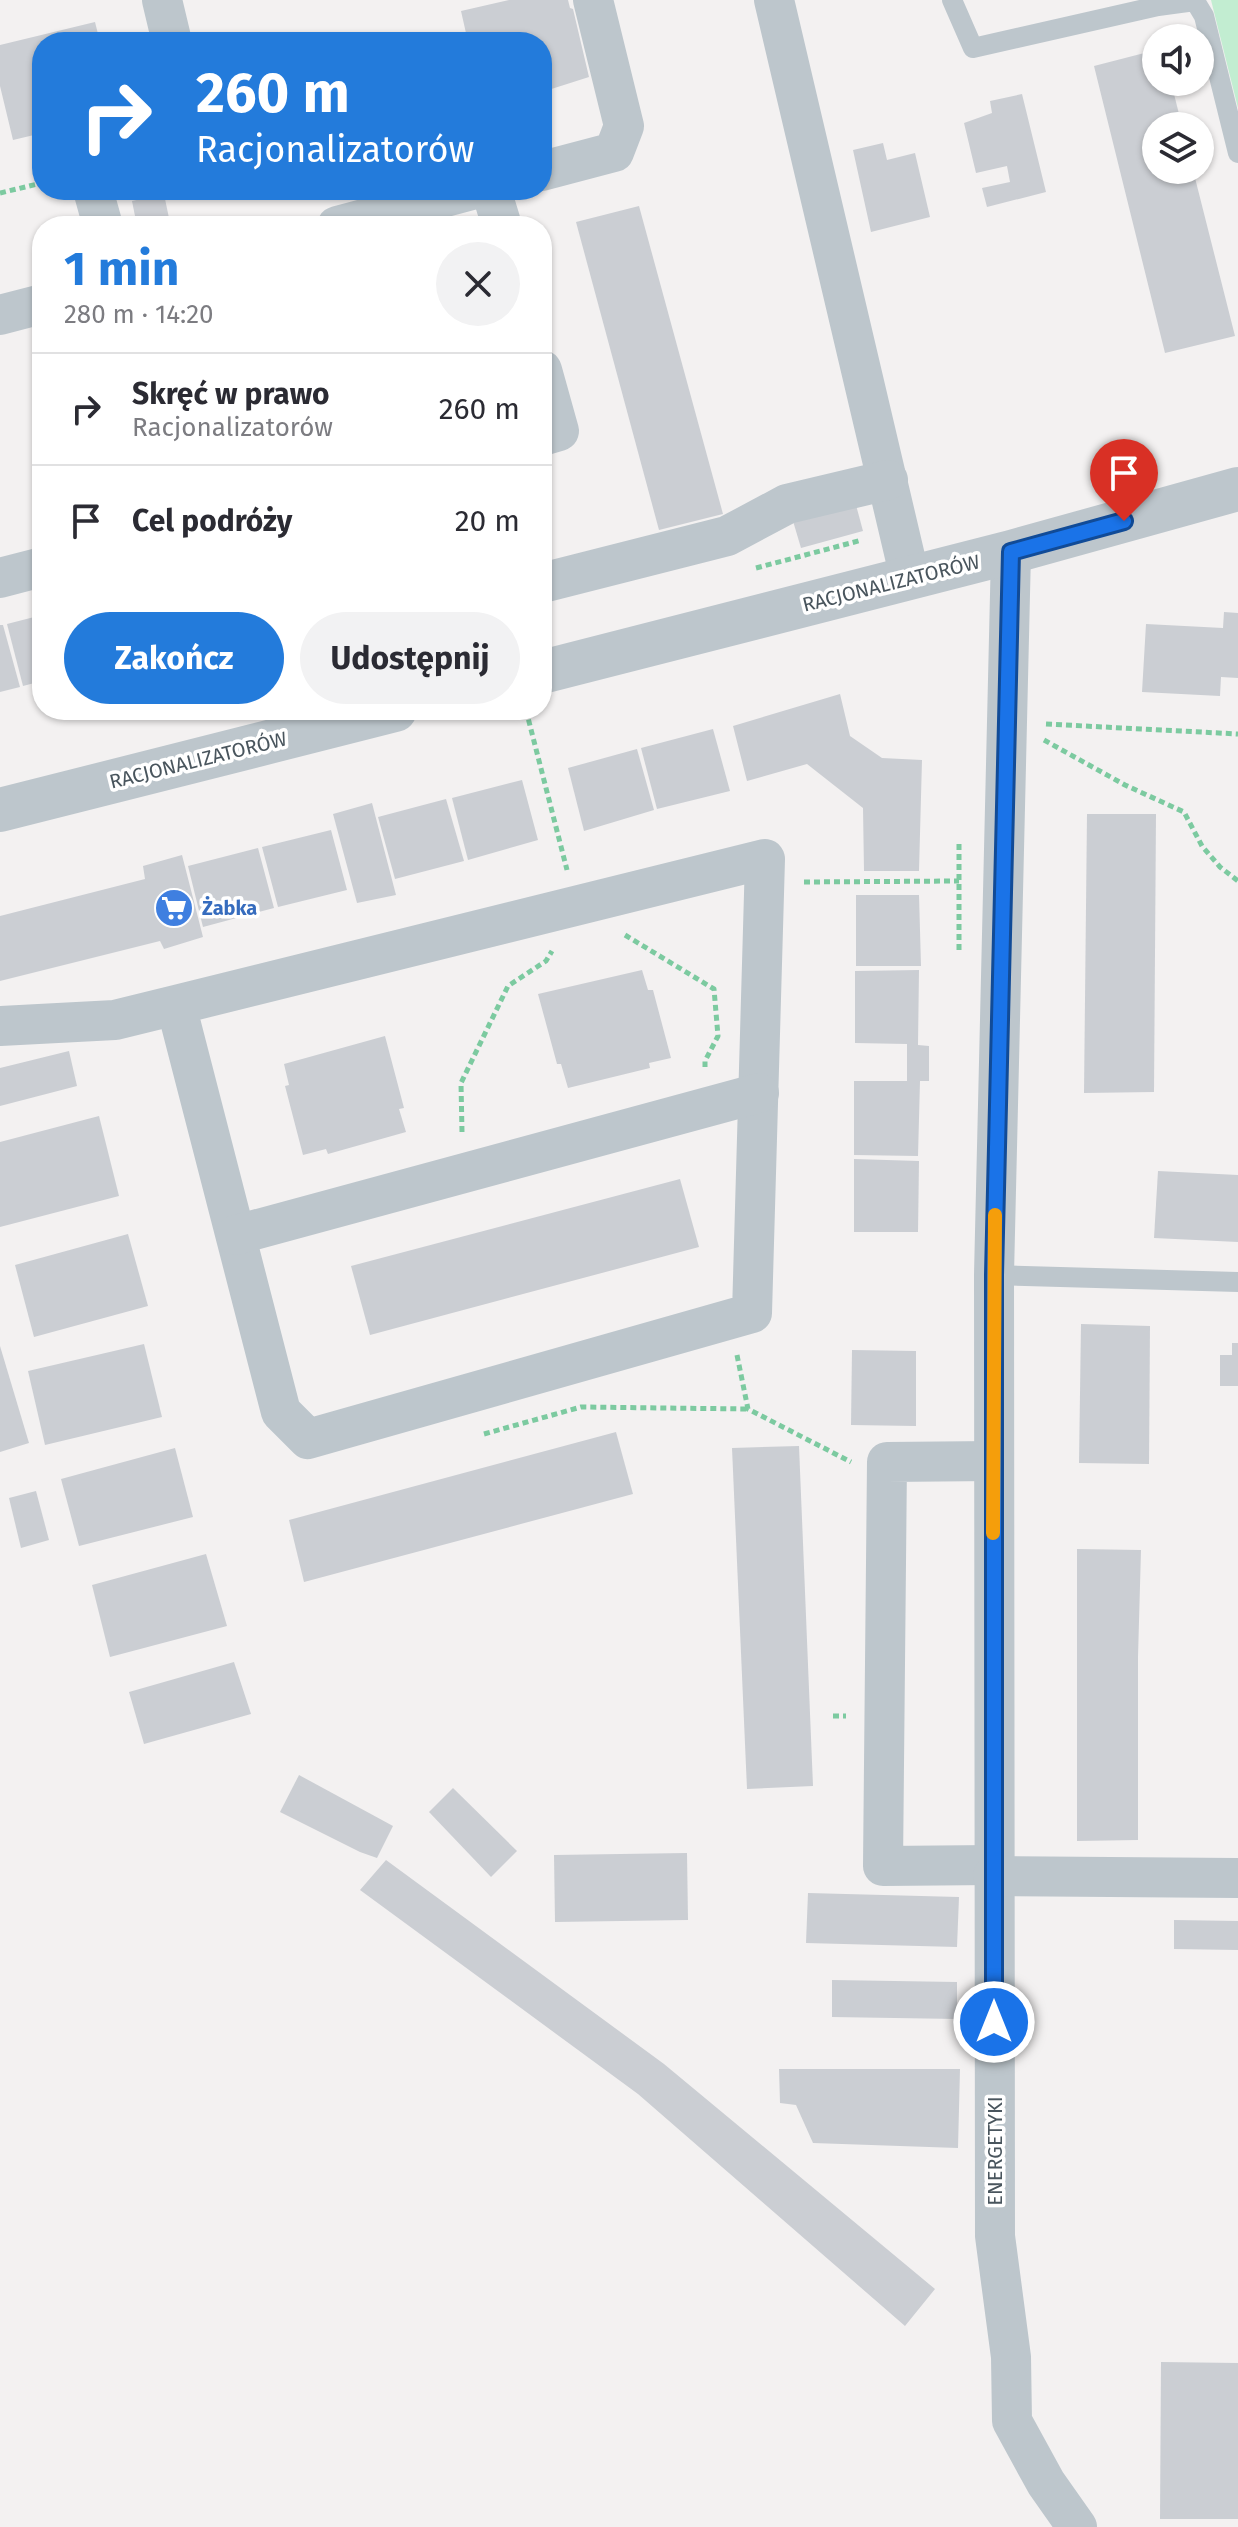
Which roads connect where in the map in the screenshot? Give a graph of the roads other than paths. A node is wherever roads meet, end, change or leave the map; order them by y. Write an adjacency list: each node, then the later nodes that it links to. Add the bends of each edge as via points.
1 (162, 0): 5 (street)
2 (593, 0): 7 (street, via 624,126 614,152)
3 (774, 0): 14 (street)
4 (952, 0): 6 (lane, via 973,48 1195,1 1204,16)
5 (170, 32)
6 (1238, 153)
7 (552, 168)
8 (434, 200): 9 (street)
9 (374, 216)
10 (32, 307): 11 (street)
11 (0, 315)
12 (552, 406): 13 (street, via 559,431)
13 (552, 433)
14 (888, 480): 19 (street); 20 (street, via 787,504 727,536)
15 (1238, 489): 16 (street, RACJONALIZATORÓW)
16 (1011, 552): 19 (street, RACJONALIZATORÓW); 28 (street, ENERGETYKI)
17 (32, 570): 18 (street)
18 (0, 578)
19 (910, 578): 21 (street, RACJONALIZATORÓW)
20 (552, 580)
21 (552, 669)
22 (356, 720): 23 (street, RACJONALIZATORÓW)
23 (0, 810)
24 (176, 1005): 25 (street, via 115,1020); 26 (street, via 765,859); 27 (street)
25 (0, 1026)
26 (759, 1093): 27 (street); 27 (street, via 752,1313 308,1439 281,1412)
27 (236, 1235)
28 (994, 1275): 29 (lane); 30 (street, ENERGETYKI)
29 (1238, 1282)
30 (993, 1461): 31 (street, ENERGETYKI); 31 (street, via 887,1462 883,1866)
31 (993, 1870): 32 (street); 33 (street, ENERGETYKI, via 995,2236 1011,2357 1012,2421)
32 (1236, 1878)
33 (1077, 2527)

